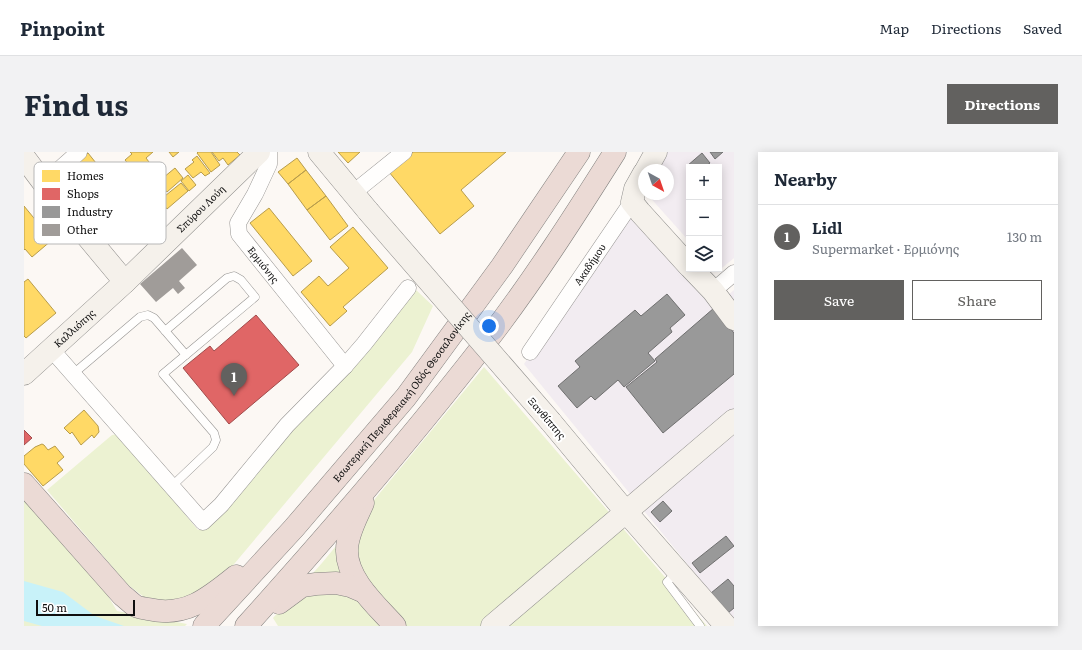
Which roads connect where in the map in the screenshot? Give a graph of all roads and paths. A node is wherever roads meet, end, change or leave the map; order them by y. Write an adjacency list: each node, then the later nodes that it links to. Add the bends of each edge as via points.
1 (80, 152): 10 (street)
2 (259, 152): 16 (street, Σπύρου Λούη)
3 (269, 152): 30 (street, Ερμιόνης, via 269,164 238,223 239,234)
4 (319, 152): 14 (street, Ξανθίππης)
5 (404, 152): 14 (street)
6 (579, 152): 38 (highway, Εσωτερική Περιφερειακή Οδός Θεσσαλονίκης, via 433,362)
7 (615, 152): 34 (highway, via 564,232 487,341)
8 (656, 152): 11 (street)
9 (24, 157): 12 (street)
10 (64, 162)
11 (649, 164)
12 (34, 181)
13 (638, 184): 15 (street, Ακαδήμου)
14 (353, 193): 37 (street, Ξανθίππης, bridge)
15 (632, 202): 19 (street); 28 (street, Ακαδήμου)
16 (166, 242)
17 (85, 244): 22 (street)
18 (164, 244): 22 (street, Σπύρου Λούη)
19 (686, 263)
20 (695, 272): 24 (street)
21 (734, 273): 24 (street)
22 (120, 287): 27 (street, Καλλιόπης)
23 (408, 288): 30 (street)
24 (713, 291): 25 (street)
25 (734, 319)
26 (165, 331): 29 (lane); 29 (lane, via 227,278 234,276 241,280 255,297); 32 (lane, via 148,314 140,317)
27 (51, 349): 31 (street, Καλλιόπης); 32 (street)
28 (530, 352)
29 (186, 355): 36 (lane, via 163,374 214,433 216,440)
30 (345, 366): 36 (street, via 264,451 221,505 203,522)
31 (24, 374)
32 (73, 374): 36 (street)
33 (734, 420): 37 (street)
34 (376, 477): 40 (highway, via 346,549 352,573); 42 (highway, via 318,547)
35 (24, 484): 38 (highway, via 122,595 135,606 159,612 187,609 199,603 218,591)
36 (172, 486)
37 (626, 512): 39 (street, Ξανθίππης); 45 (street)
38 (294, 528): 41 (highway, Εσωτερική Περιφερειακή Οδός Θεσσαλονίκης)
39 (678, 570): 46 (lane, via 667,582); 47 (street, Ξανθίππης)
40 (364, 592): 43 (highway, via 336,583 302,586); 44 (highway)
41 (204, 626)
42 (246, 626)
43 (250, 626)
44 (395, 626)
45 (492, 626)
46 (700, 626)
47 (726, 626)

